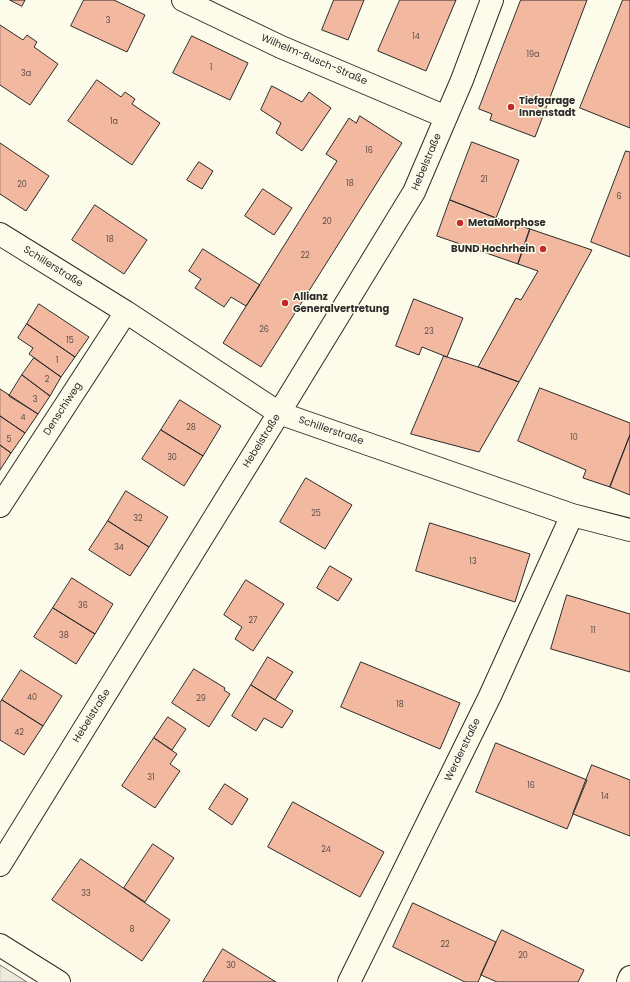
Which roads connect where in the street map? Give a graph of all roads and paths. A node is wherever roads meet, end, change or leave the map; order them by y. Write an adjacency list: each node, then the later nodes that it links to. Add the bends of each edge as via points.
1 (184, 0): 3 (street, Wilhelm-Busch-Straße, via 281,47)
2 (492, 0): 3 (street, Hebelstraße)
3 (446, 116): 6 (street, Hebelstraße, via 414,192)
4 (0, 234): 5 (street, Schillerstraße)
5 (126, 312): 6 (street, Schillerstraße); 7 (street, Denschiweg)
6 (279, 413): 8 (street, Schillerstraße); 10 (street, Hebelstraße)
7 (0, 506)
8 (572, 515): 9 (street, Schillerstraße); 14 (street, Werderstraße, via 490,696)
9 (630, 530)
10 (0, 865)
11 (0, 945): 13 (street)
12 (630, 977): 15 (street)
13 (59, 982)
14 (349, 982)
15 (628, 982)

